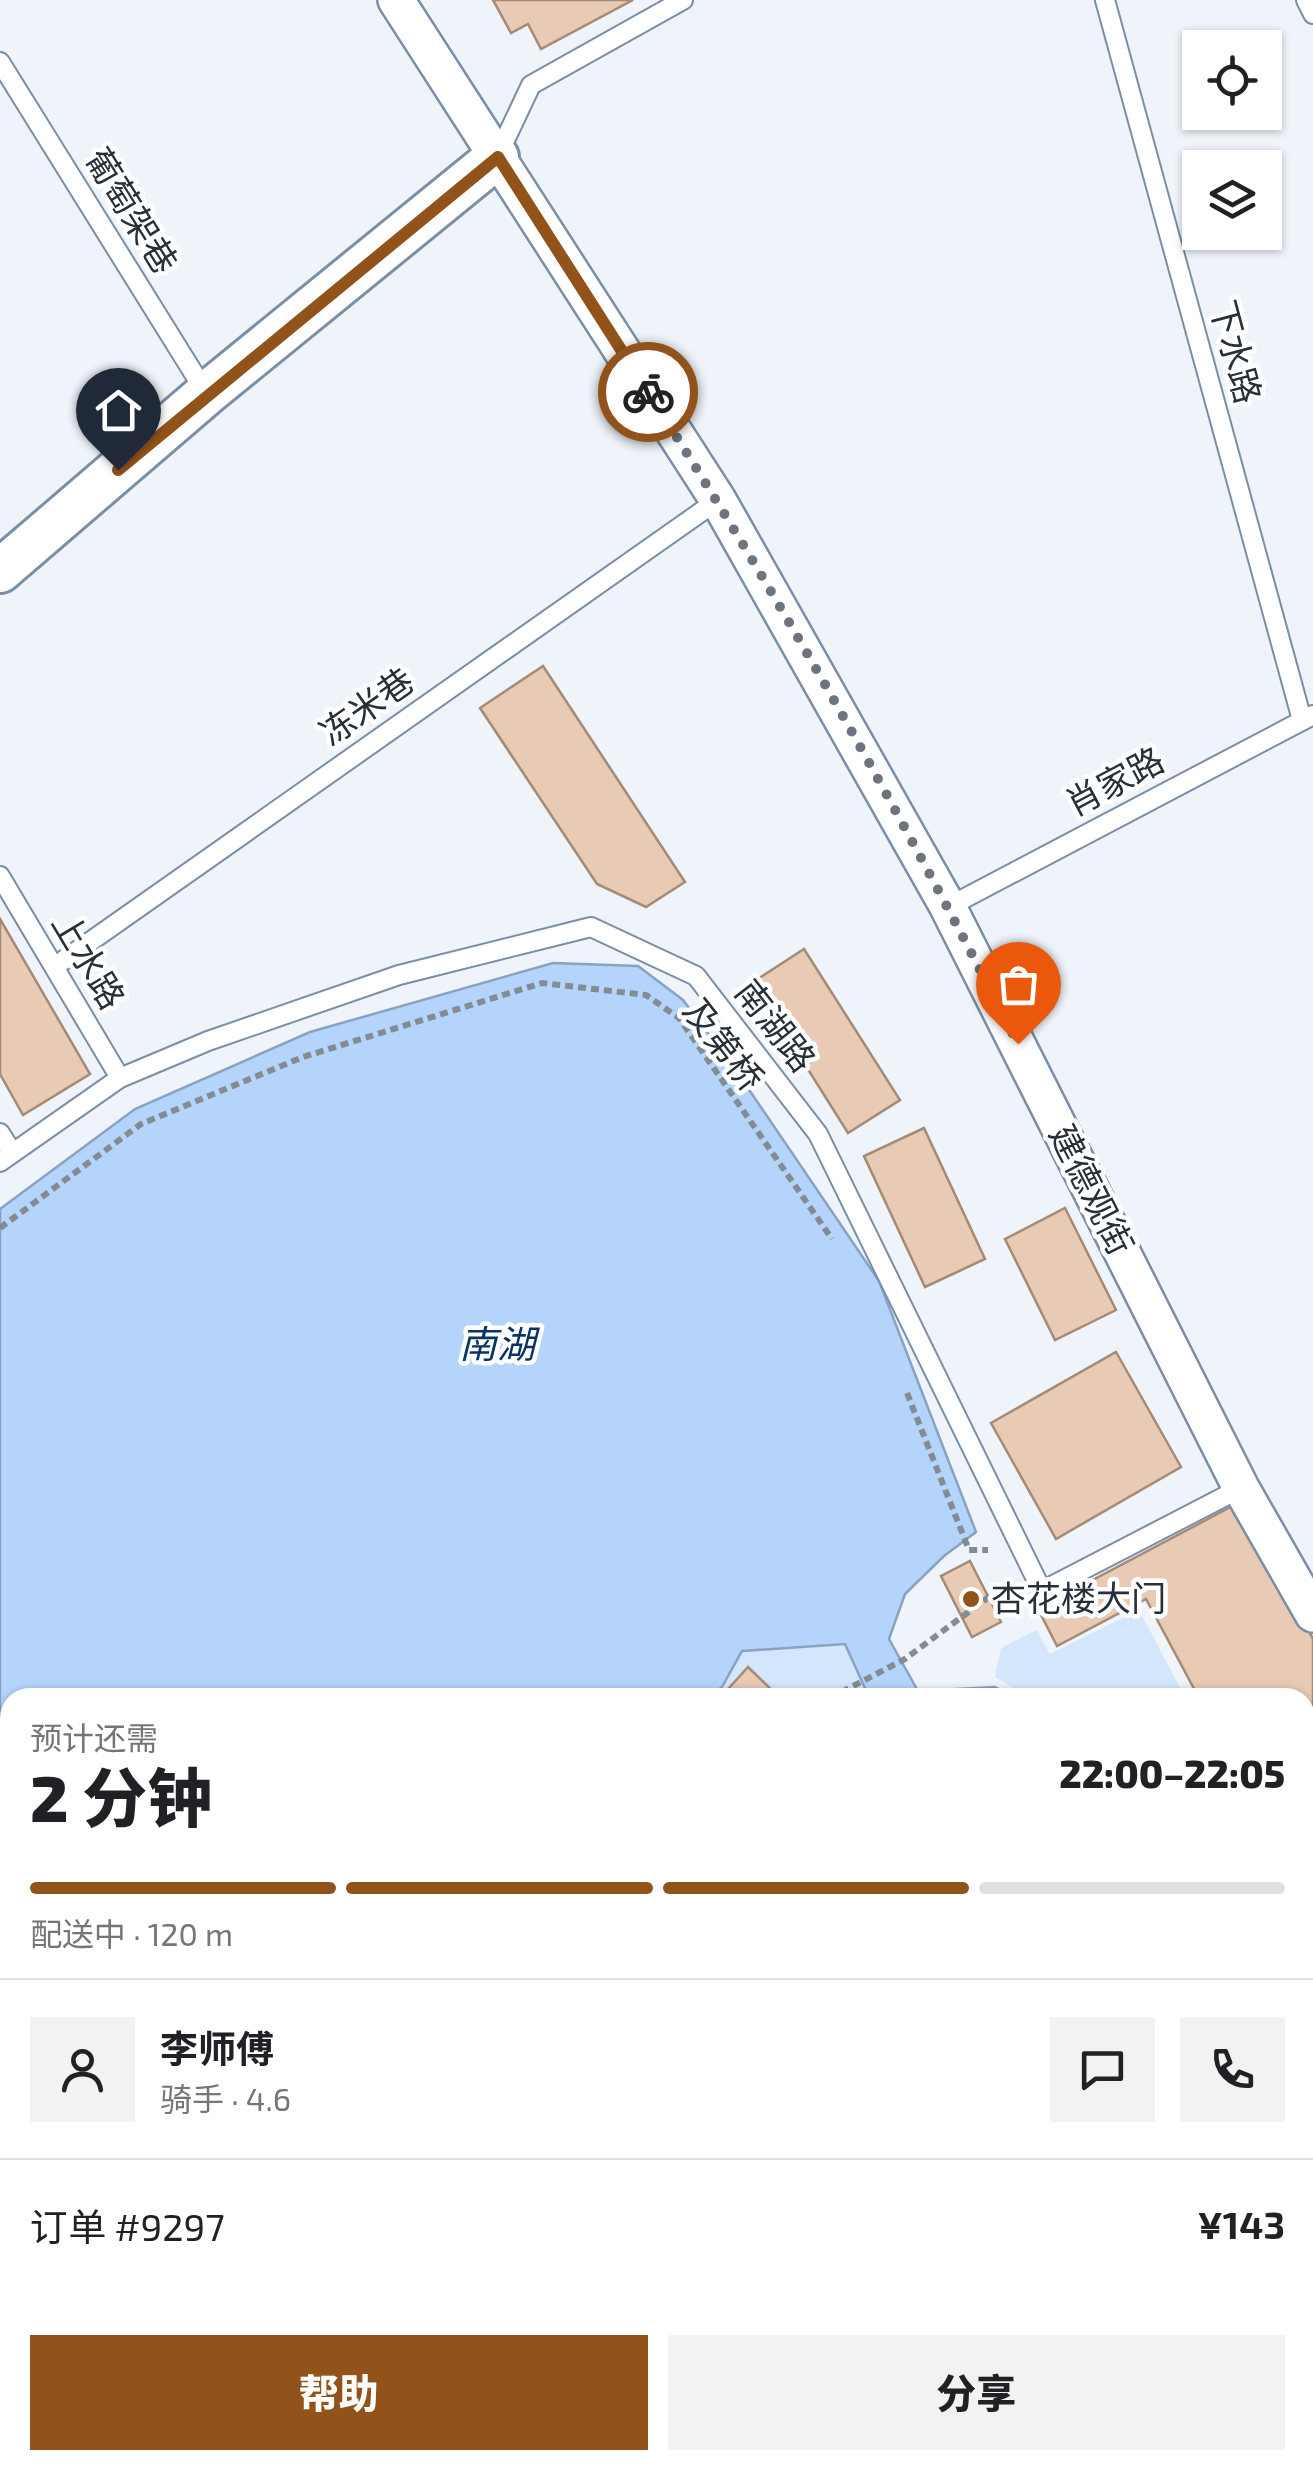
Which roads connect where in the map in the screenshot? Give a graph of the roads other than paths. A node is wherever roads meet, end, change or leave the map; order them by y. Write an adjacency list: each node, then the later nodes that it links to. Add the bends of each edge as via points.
1 (396, 0): 7 (street, 建德观街)
2 (682, 0): 7 (lane, via 531,85)
3 (1105, 0): 11 (lane, 下水路)
4 (1306, 0): 5 (lane)
5 (1313, 14)
6 (0, 62): 8 (lane, 葡萄架巷)
7 (498, 157): 8 (street); 9 (street, 建德观街)
8 (206, 394): 10 (street)
9 (718, 500): 13 (street, 建德观街); 14 (lane, 冻米巷)
10 (0, 571)
11 (1307, 718): 13 (lane, 肖家路)
12 (0, 876): 14 (lane, 上水路)
13 (948, 907): 18 (street, 建德观街)
14 (54, 967): 15 (lane, 上水路)
15 (120, 1078): 17 (lane, 南湖路); 18 (lane, 南湖路, via 400,974 590,927 696,976 818,1134 1042,1592)
16 (0, 1133): 17 (lane)
17 (6, 1157)
18 (1242, 1488): 19 (street, 建德观街)
19 (1313, 1614)

